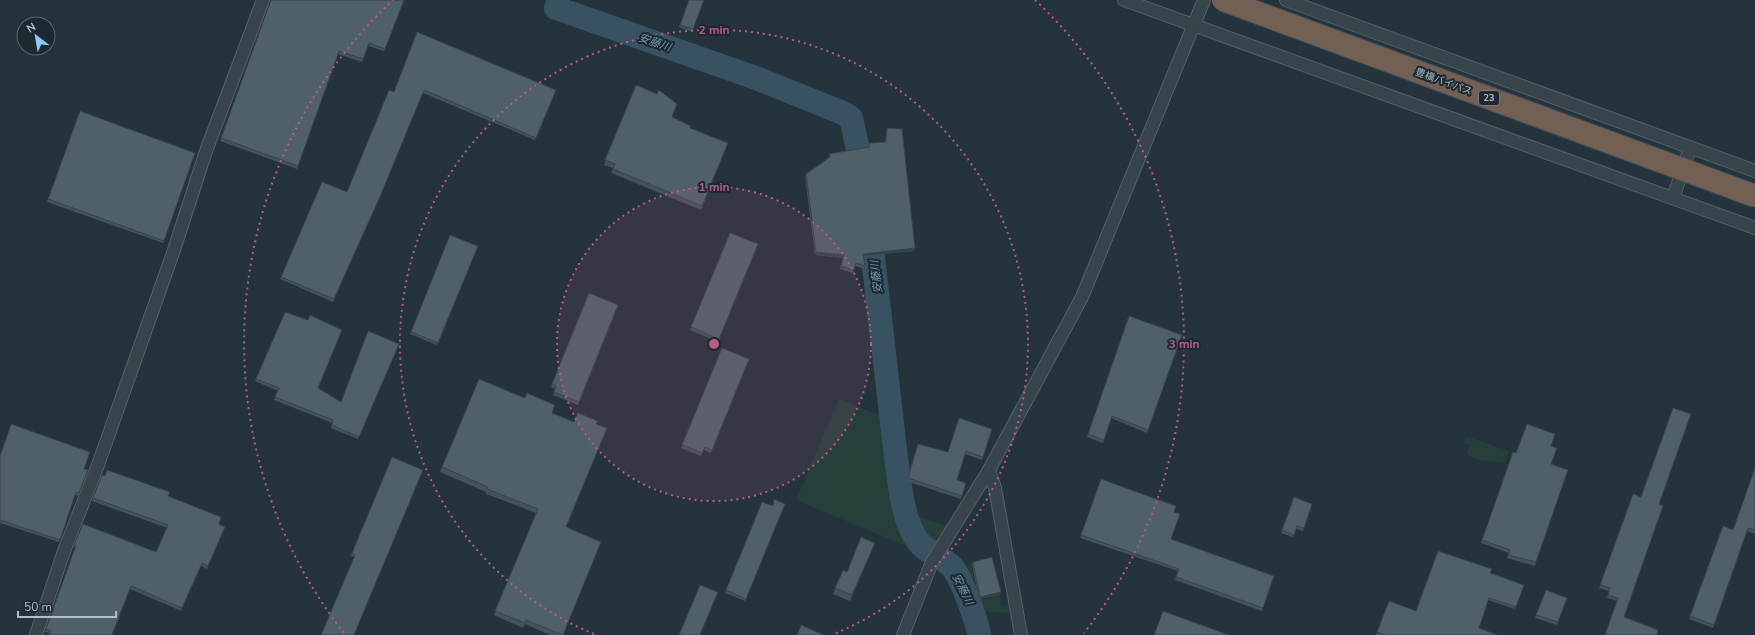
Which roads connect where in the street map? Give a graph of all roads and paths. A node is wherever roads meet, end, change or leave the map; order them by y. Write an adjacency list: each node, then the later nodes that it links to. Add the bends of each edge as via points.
1 (263, 0): 15 (street, via 206,151 174,250)
2 (1124, 0): 7 (street)
3 (1204, 0): 7 (street)
4 (1223, 0): 11 (highway, 豊橋バイパス / 23, bridge)
5 (1248, 0): 10 (highway, 豊橋バイパス / 23)
6 (1286, 0): 8 (street)
7 (1194, 25): 12 (street); 14 (street, via 1082,297)
8 (1690, 148): 9 (street); 12 (street)
9 (1755, 171)
10 (1755, 186)
11 (1755, 196)
12 (1673, 198): 13 (street)
13 (1755, 228)
14 (989, 470): 16 (street, via 937,555); 17 (street, via 995,488)
15 (36, 635)
16 (903, 635)
17 (1020, 635)

